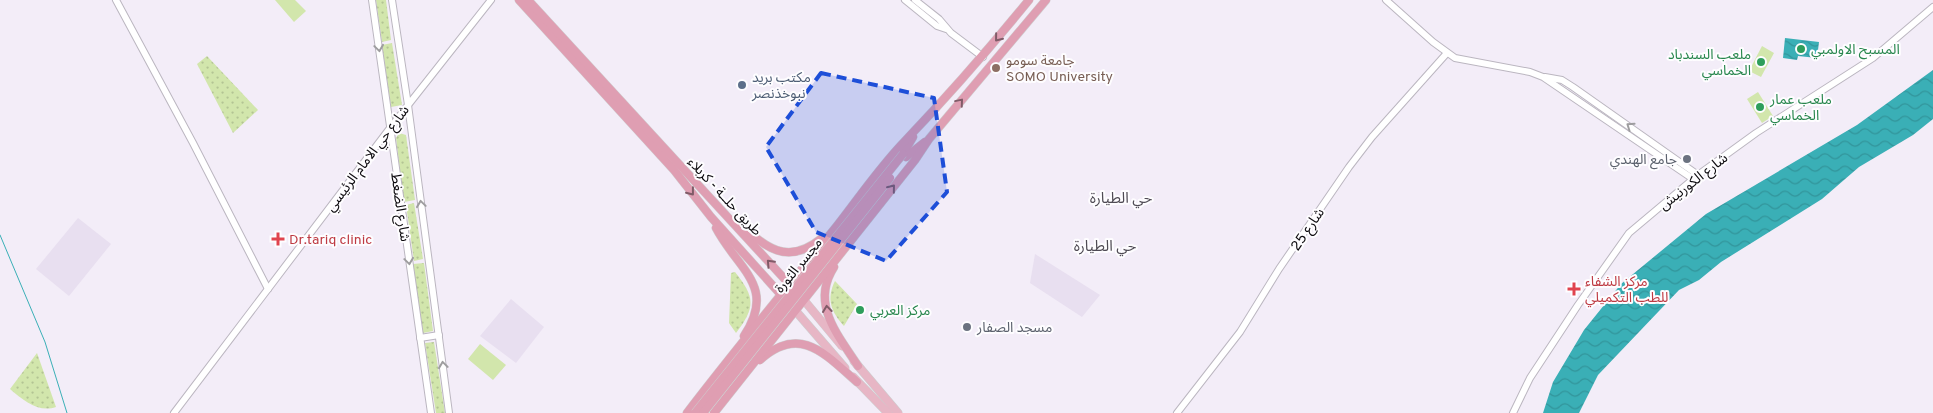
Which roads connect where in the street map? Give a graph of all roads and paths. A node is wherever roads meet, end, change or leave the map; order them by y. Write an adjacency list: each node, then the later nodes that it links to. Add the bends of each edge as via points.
1 (116, 0): 32 (street)
2 (372, 0): 18 (street, شارع الضغط, one-way to 18)
3 (392, 0): 17 (street, شارع الضغط)
4 (491, 0): 17 (street, شارع حي الامام الرئيسي)
5 (518, 0): 26 (highway, طريق حلــة - كربلاء, one-way to 26, via 674,170)
6 (528, 0): 25 (highway, طريق حلــة - كربلاء)
7 (905, 0): 13 (street)
8 (915, 0): 13 (street, via 939,19)
9 (1029, 0): 15 (highway, one-way to 15)
10 (1046, 0): 21 (highway, one-way to 10)
11 (1386, 0): 14 (street)
12 (1933, 8): 24 (street, شارع الكورنيش, via 1873,58 1756,132)
13 (946, 29): 15 (street)
14 (1447, 52): 16 (street, via 1455,58); 54 (street, شارع 25, via 1372,137 1279,269 1240,332)
15 (983, 57): 19 (highway)
16 (1543, 77): 20 (street, one-way to 16, via 1562,80); 22 (street)
17 (408, 105): 18 (street, شارع حي الامام الرئيسي); 37 (street, شارع الضغط, one-way to 17)
18 (390, 128): 32 (street, شارع حي الامام الرئيسي); 38 (street, شارع الضغط, one-way to 38)
19 (917, 131): 23 (highway, مجسر الثورة); 27 (highway)
20 (1645, 137): 22 (street); 24 (street)
21 (928, 139): 23 (highway, مجسر الثورة); 28 (highway, one-way to 21, via 915,160)
22 (1640, 144): 24 (street)
23 (905, 156): 49 (highway, مجسر الثورة, bridge); 50 (highway, مجسر الثورة, bridge)
24 (1696, 177): 55 (street, شارع الكورنيش, via 1639,224 1615,251 1530,378)
25 (713, 202): 27 (highway, via 755,239 770,249 782,252 810,249); 31 (highway, طريق حلــة - كربلاء, one-way to 25)
26 (711, 217): 33 (highway, طريق حلــة - كربلاء); 40 (highway, via 722,239 746,271 758,298 754,319)
27 (837, 226): 29 (highway)
28 (850, 239): 30 (highway); 41 (highway, one-way to 28, via 828,320 825,294 827,279)
29 (811, 257): 30 (highway, via 810,262 816,268); 31 (highway)
30 (828, 268): 34 (highway)
31 (789, 284): 33 (highway); 34 (highway, طريق حلــة - كربلاء)
32 (268, 289): 45 (street, شارع حي الامام الرئيسي)
33 (780, 294): 35 (highway, طريق حلــة - كربلاء); 36 (highway)
34 (803, 299): 35 (highway); 41 (main road, طريق حلــة - كربلاء)
35 (794, 309): 39 (highway); 43 (main road, طريق حلــة - كربلاء)
36 (751, 333): 39 (highway, via 764,332 769,340); 40 (highway)
37 (439, 335): 38 (street); 47 (street, شارع الضغط, one-way to 37)
38 (420, 338): 46 (street, شارع الضغط)
39 (767, 345): 42 (highway)
40 (730, 357): 48 (highway)
41 (858, 366): 44 (main road, طريق حلــة - كربلاء)
42 (747, 371): 43 (highway, via 778,346 798,343 821,351); 51 (highway)
43 (857, 382): 44 (main road, طريق حلــة - كربلاء)
44 (881, 400): 52 (main road, طريق حلــة - كربلاء); 53 (main road, طريق حلــة - كربلاء)
45 (174, 413)
46 (431, 413)
47 (449, 413)
48 (687, 413)
49 (695, 413)
50 (702, 413)
51 (714, 413)
52 (888, 413)
53 (898, 413)
54 (1177, 413)
55 (1513, 413)

